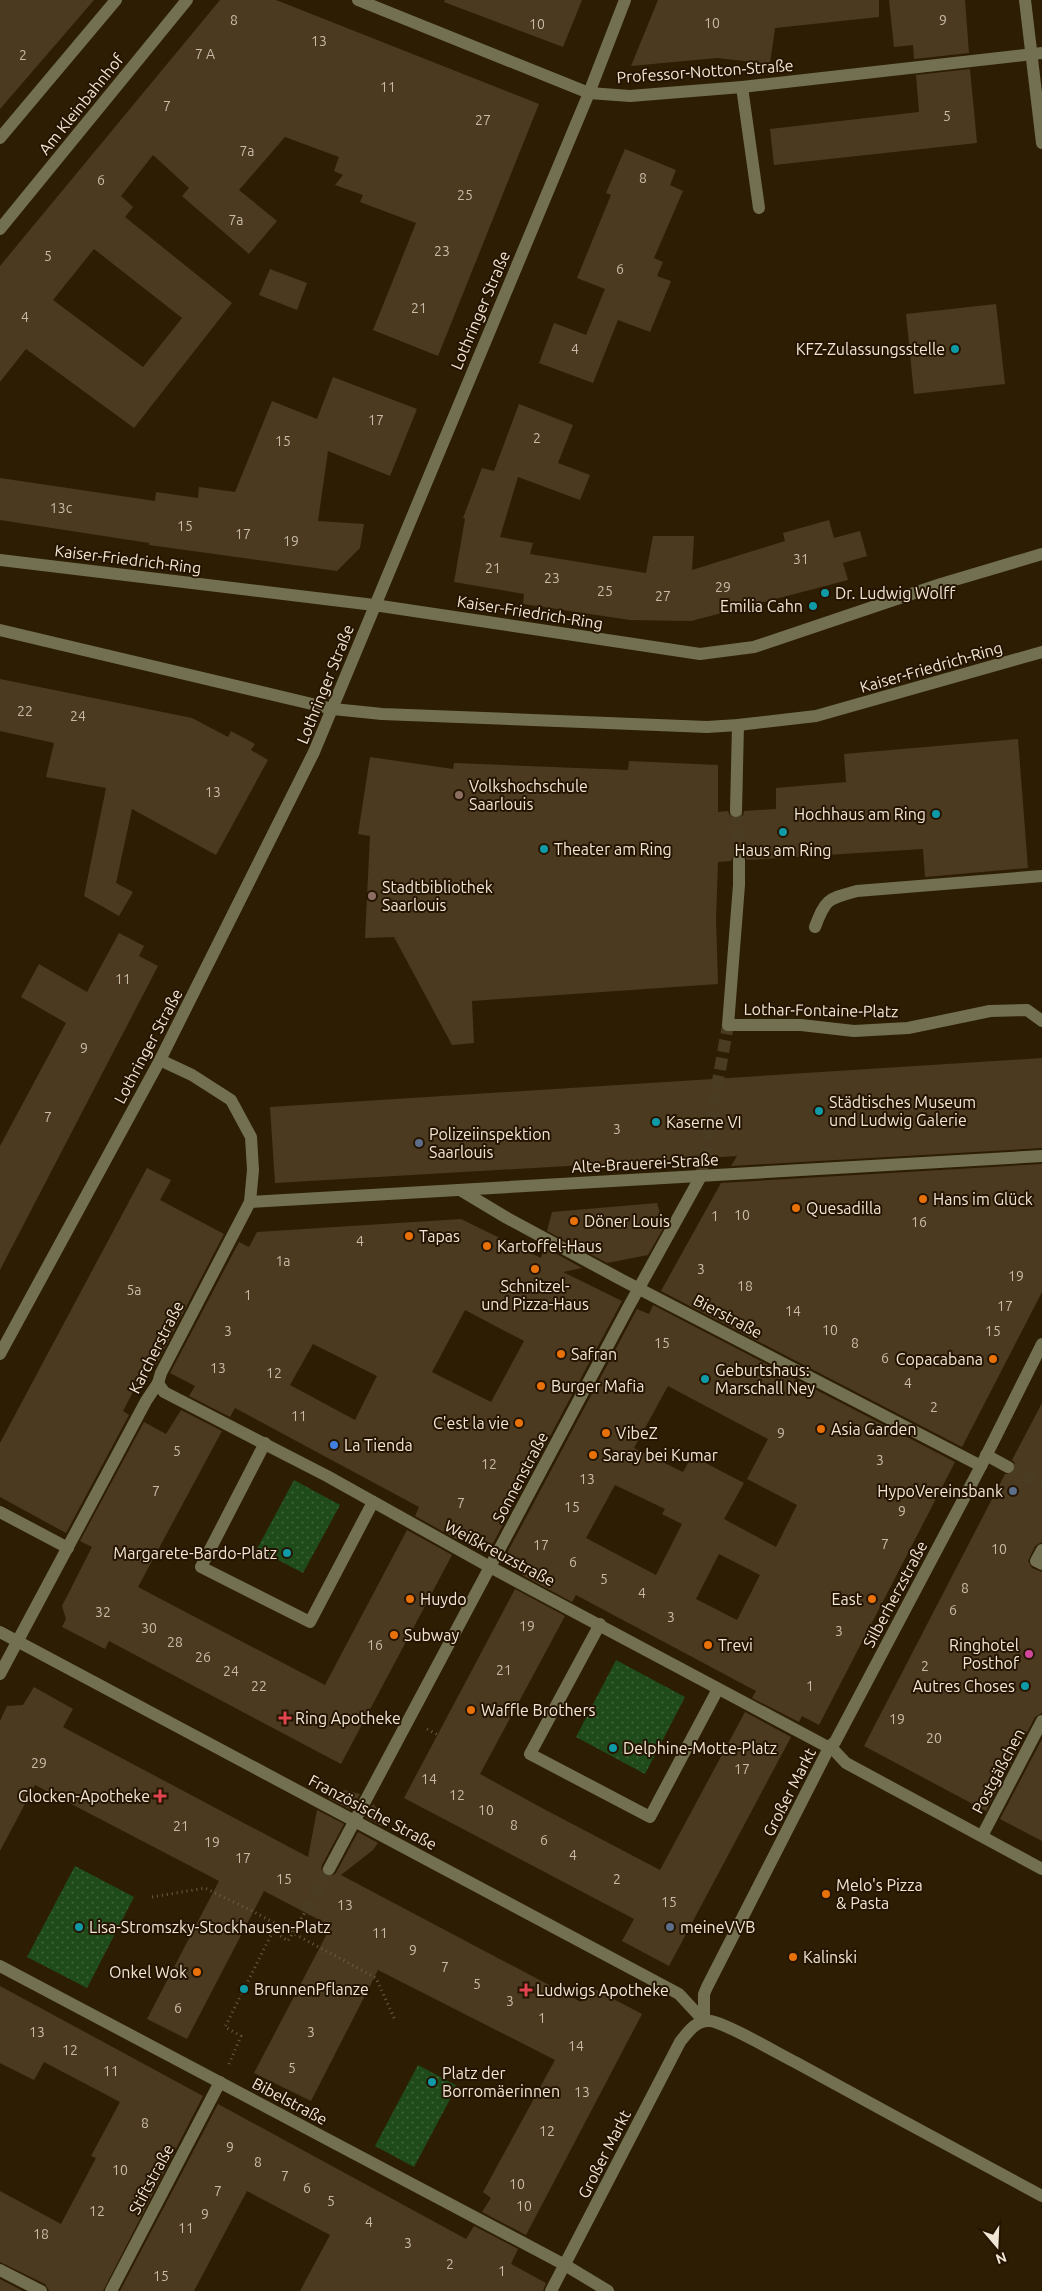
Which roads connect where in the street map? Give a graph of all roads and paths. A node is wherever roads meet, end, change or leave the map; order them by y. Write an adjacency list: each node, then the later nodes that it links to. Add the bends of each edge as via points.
1 (116, 0): 9 (street)
2 (187, 0): 12 (street, Am Kleinbahnhof)
3 (358, 0): 8 (street, Professor-Notton-Straße)
4 (625, 0): 8 (street, Lothringer Straße)
5 (1025, 0): 6 (street)
6 (1036, 53): 7 (street, Professor-Notton-Straße); 10 (street)
7 (742, 87): 8 (street, Professor-Notton-Straße, via 630,96); 11 (street)
8 (588, 93): 15 (street, Lothringer Straße)
9 (0, 138)
10 (1042, 143)
11 (758, 208)
12 (0, 229)
13 (1042, 554): 15 (street, Kaiser-Friedrich-Ring, via 754,647 700,654)
14 (0, 560): 15 (street, Kaiser-Friedrich-Ring)
15 (374, 605): 18 (street, Lothringer Straße)
16 (0, 630): 18 (street, Kaiser-Friedrich-Ring)
17 (1042, 652): 19 (street, Kaiser-Friedrich-Ring, via 816,716)
18 (333, 709): 19 (street, Kaiser-Friedrich-Ring, via 382,714 707,727); 25 (street, Lothringer Straße, via 291,802)
19 (738, 725): 20 (street)
20 (736, 811)
21 (739, 860): 24 (street, Lothar-Fontaine-Platz, via 728,1025 801,1025 854,1031 908,1028 990,1011 1027,1010)
22 (1042, 876): 23 (street, via 857,891 830,899 822,907)
23 (815, 927)
24 (1042, 1021)
25 (160, 1060): 29 (street, Karcherstraße, via 192,1075 231,1100 251,1137 254,1170); 32 (street, Lothringer Straße)
26 (1042, 1156): 27 (street, Alte-Brauerei-Straße)
27 (701, 1176): 28 (street, Alte-Brauerei-Straße); 30 (street, Sonnenstraße)
28 (462, 1190): 29 (street, Alte-Brauerei-Straße); 30 (street, Bierstraße, via 507,1218)
29 (250, 1202): 33 (street, Karcherstraße)
30 (640, 1288): 35 (street, Bierstraße); 42 (street, Sonnenstraße)
31 (1042, 1344): 35 (street, Silberherzstraße)
32 (0, 1354)
33 (158, 1383): 34 (street, Weißkreuzstraße, via 164,1392); 39 (street, Karcherstraße)
34 (264, 1444): 37 (street, Weißkreuzstraße); 37 (street, via 201,1568 310,1622)
35 (984, 1461): 36 (street); 49 (street, Silberherzstraße)
36 (1008, 1467)
37 (373, 1502): 42 (street, Weißkreuzstraße)
38 (0, 1512): 39 (street)
39 (68, 1548): 45 (street, Karcherstraße)
40 (1042, 1550): 41 (street, via 1036,1561)
41 (1042, 1564)
42 (490, 1567): 43 (street, Weißkreuzstraße); 50 (street, Sonnenstraße)
43 (600, 1624): 47 (street, Weißkreuzstraße); 47 (street, via 530,1754 650,1817)
44 (0, 1632): 45 (street, Französische Straße)
45 (18, 1642): 46 (street, Karcherstraße); 50 (street, Französische Straße)
46 (0, 1674)
47 (718, 1689): 49 (street, Weißkreuzstraße)
48 (1042, 1721): 51 (street, Postgäßchen)
49 (830, 1746): 51 (street, Großer Markt, via 846,1763); 59 (street, Großer Markt, via 704,1994)
50 (355, 1821): 52 (street); 59 (street, Französische Straße, via 679,1994)
51 (982, 1836): 53 (street, Großer Markt)
52 (329, 1868)
53 (1042, 1869)
54 (152, 1897): 56 (path, via 205,1888)
55 (305, 1912): 56 (path)
56 (292, 1934): 58 (path, via 376,1978); 60 (path, via 288,1940 273,1932 225,2028 241,2036)
57 (0, 1966): 61 (street, Bibelstraße)
58 (395, 2020)
59 (704, 2021): 62 (street, via 721,2024 773,2050); 63 (street, Großer Markt, via 694,2026 680,2042)
60 (228, 2065)
61 (220, 2082): 63 (street, Bibelstraße); 66 (street, Stiftstraße)
62 (1042, 2196)
63 (565, 2265): 67 (street, Großer Markt); 68 (street)
64 (0, 2270): 65 (street)
65 (41, 2291)
66 (111, 2291)
67 (551, 2291)
68 (608, 2291)

